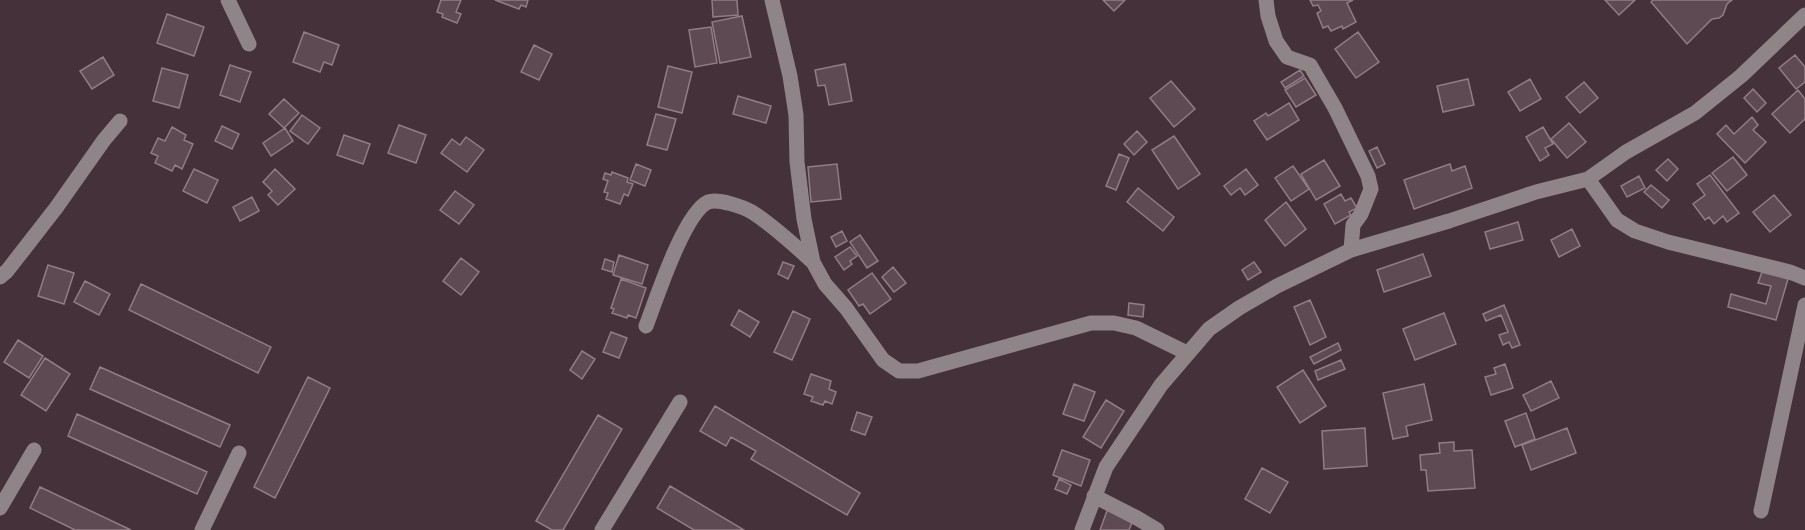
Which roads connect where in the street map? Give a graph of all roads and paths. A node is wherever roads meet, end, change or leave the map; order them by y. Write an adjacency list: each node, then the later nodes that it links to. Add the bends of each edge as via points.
1 (228, 0): 5 (street)
2 (772, 0): 9 (street, via 790,76 804,219)
3 (1266, 0): 8 (street, via 1276,41 1287,57 1310,65 1368,176 1371,189 1353,225)
4 (1805, 15): 7 (street, via 1695,113 1626,152)
5 (249, 44)
6 (120, 121): 11 (street)
7 (1588, 179): 8 (street); 10 (street, via 1617,220 1635,231 1668,243)
8 (1351, 250): 15 (street, via 1239,308 1209,329)
9 (813, 262): 14 (street, via 751,211 723,201 709,202 699,208 682,234); 15 (street, via 825,284 883,360 899,371 918,371 1091,323 1114,322 1136,328)
10 (1797, 271): 12 (street)
11 (0, 277)
12 (1805, 278)
13 (1805, 305): 21 (street)
14 (646, 326)
15 (1187, 353): 19 (street, via 1123,439)
16 (680, 402): 23 (street)
17 (34, 450): 20 (street)
18 (239, 453): 22 (street)
19 (1094, 496): 24 (street); 25 (street)
20 (0, 508)
21 (1761, 511)
22 (202, 530)
23 (602, 530)
24 (1082, 530)
25 (1157, 530)

